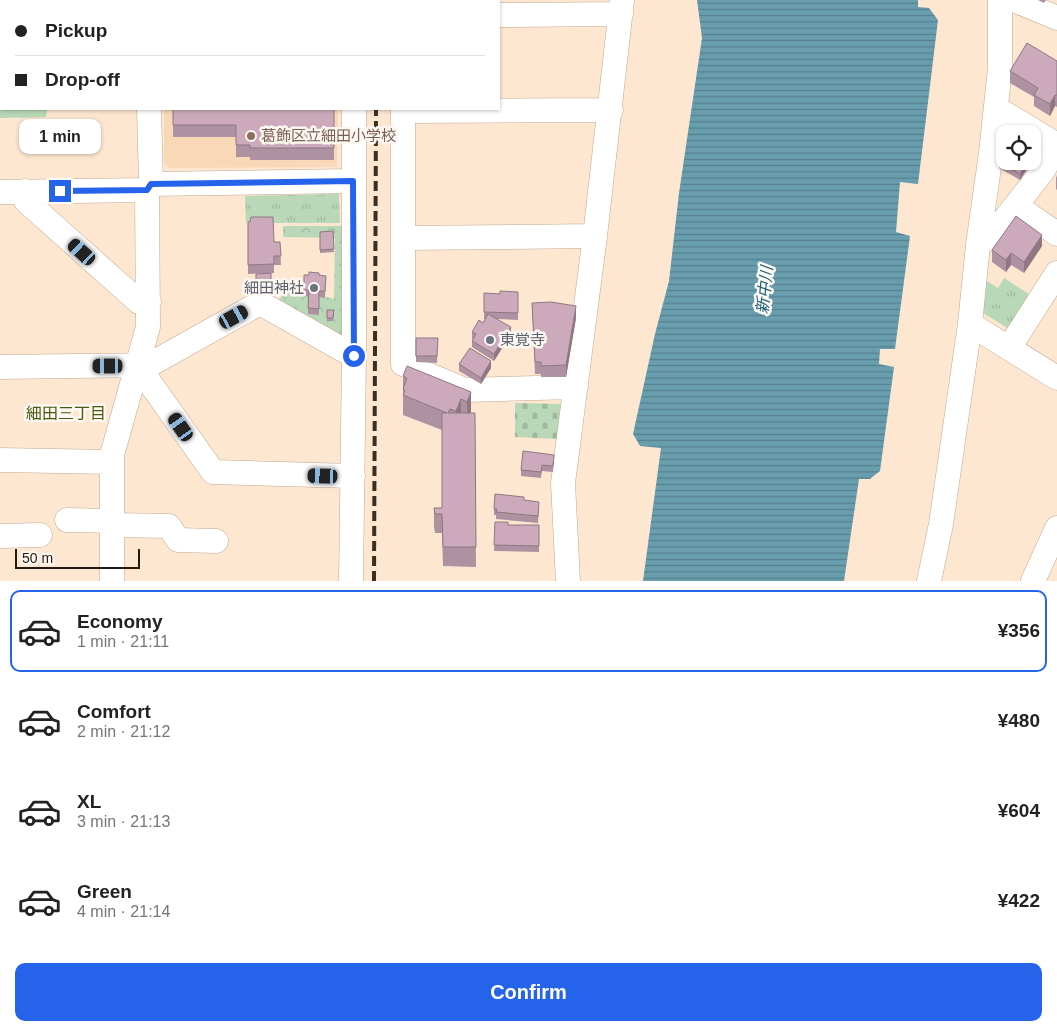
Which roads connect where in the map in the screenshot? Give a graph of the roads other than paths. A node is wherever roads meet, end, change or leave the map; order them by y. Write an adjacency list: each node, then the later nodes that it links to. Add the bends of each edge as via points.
1 (1006, 2): 4 (street); 5 (street)
2 (621, 7): 3 (street); 9 (street)
3 (500, 14)
4 (1057, 18)
5 (996, 108): 10 (street); 19 (street)
6 (149, 110): 12 (street)
7 (354, 110): 11 (street)
8 (403, 110): 9 (street); 18 (street)
9 (610, 110): 17 (street)
10 (1057, 146): 15 (street)
11 (353, 181): 12 (street); 24 (street)
12 (149, 187): 13 (street); 21 (street)
13 (24, 191): 14 (street); 21 (street, via 26,201 132,296 139,302)
14 (0, 192)
15 (1016, 206): 16 (street); 19 (street, via 994,233)
16 (1057, 234)
17 (595, 236): 18 (street); 28 (street)
18 (403, 238): 28 (street, via 403,364 465,390)
19 (978, 245): 22 (street)
20 (1057, 273): 23 (street)
21 (149, 302): 25 (street, via 148,327)
22 (970, 324): 23 (street); 41 (street, via 941,524)
23 (1009, 348): 27 (street)
24 (354, 356): 25 (street, via 260,303 149,365); 31 (street)
25 (138, 366): 26 (street); 30 (street); 31 (street, via 213,472)
26 (0, 367)
27 (1057, 378)
28 (576, 387): 40 (street, via 563,483)
29 (0, 460): 30 (street)
30 (111, 462): 33 (street)
31 (353, 476): 39 (street)
32 (67, 520): 33 (street)
33 (112, 523): 37 (street, via 169,526 178,540); 38 (street)
34 (1057, 528): 42 (street)
35 (40, 535): 36 (street)
36 (0, 536)
37 (216, 541)
38 (112, 581)
39 (351, 581)
40 (568, 581)
41 (929, 581)
42 (1033, 581)

